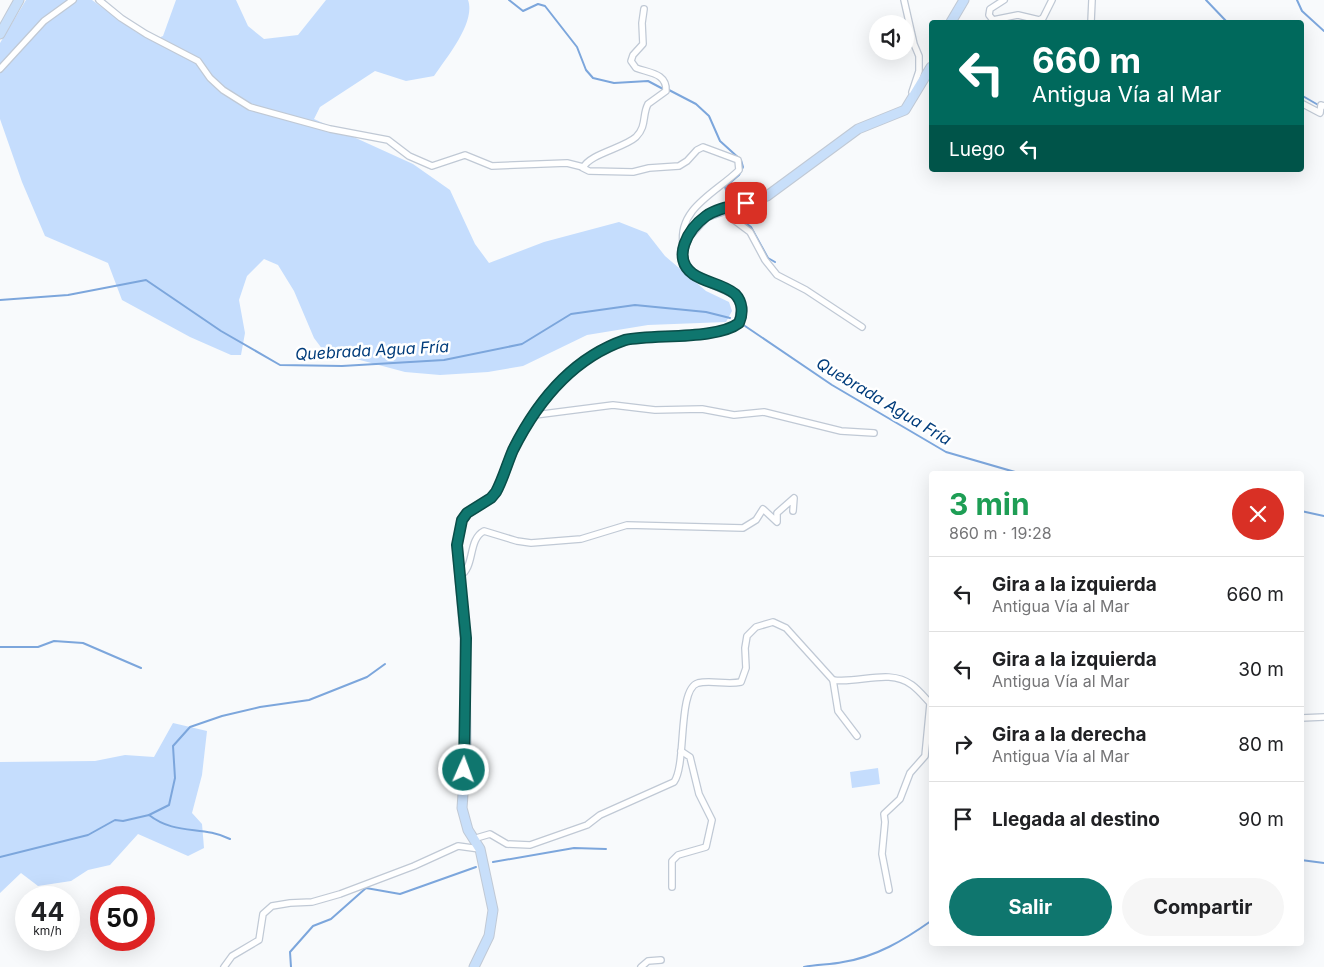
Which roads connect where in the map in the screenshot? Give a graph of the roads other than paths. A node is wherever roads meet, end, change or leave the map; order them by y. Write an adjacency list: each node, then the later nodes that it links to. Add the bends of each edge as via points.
1 (19, 0): 12 (main road)
2 (73, 0): 13 (street, via 44,22)
3 (99, 0): 19 (street, via 146,34 198,61 223,90 260,111 388,140 409,156 432,166 465,155 492,166 567,163)
4 (904, 0): 17 (street, via 920,62)
5 (964, 0): 10 (main road)
6 (1004, 0): 7 (street, via 989,10 993,20 1018,15 1039,20)
7 (1052, 0)
8 (1092, 0): 11 (street)
9 (644, 9): 19 (street, via 643,44 631,61 636,68 661,78 666,91 648,104 646,120 636,137)
10 (952, 20)
11 (1091, 20)
12 (0, 34)
13 (0, 69)
14 (929, 71): 17 (main road)
15 (1323, 104): 18 (street)
16 (1304, 105): 18 (street)
17 (908, 108): 20 (main road, via 858,129 767,196)
18 (1322, 114)
19 (583, 166): 21 (street, via 586,171 633,172 679,166 703,147 738,160 739,170 689,216 684,224)
20 (746, 203): 21 (main road, via 706,216); 22 (street, via 734,220 750,232 777,275)
21 (684, 244): 23 (main road, via 682,260 690,271 726,288 739,299 742,307 739,323 716,332 637,338 612,345 560,380)
22 (862, 327)
23 (535, 415): 24 (street, via 613,405 655,410 702,409 734,415 764,412 841,431); 26 (main road, via 512,452 496,492 462,520 457,545)
24 (874, 433)
25 (793, 511): 26 (street, via 794,498 777,513 777,522 763,509 756,520 743,528 627,524 581,539 531,543 484,531 477,536 467,569)
26 (459, 577): 34 (main road, via 466,638 466,752 462,808)
27 (833, 680): 28 (street, via 902,679); 32 (street, via 838,711); 33 (street, via 782,625 767,622 756,627 746,640 746,668 741,682 698,683 690,690)
28 (929, 702)
29 (1324, 717): 30 (street)
30 (1304, 718)
31 (929, 721): 37 (street, via 925,756 910,773 900,799 884,814 882,854)
32 (857, 736)
33 (682, 751): 34 (street, via 674,782 600,814 586,825 519,846 507,844 490,834); 36 (street, via 690,757 699,794 712,820 706,847 678,855 672,861)
34 (473, 839): 35 (main road)
35 (480, 849): 39 (street, via 458,846 335,896 272,906 264,914 256,944 232,956); 40 (main road, via 491,902 492,926)
36 (672, 887)
37 (889, 890)
38 (661, 960): 41 (street, via 648,961)
39 (224, 967)
40 (474, 967)
41 (641, 967)

